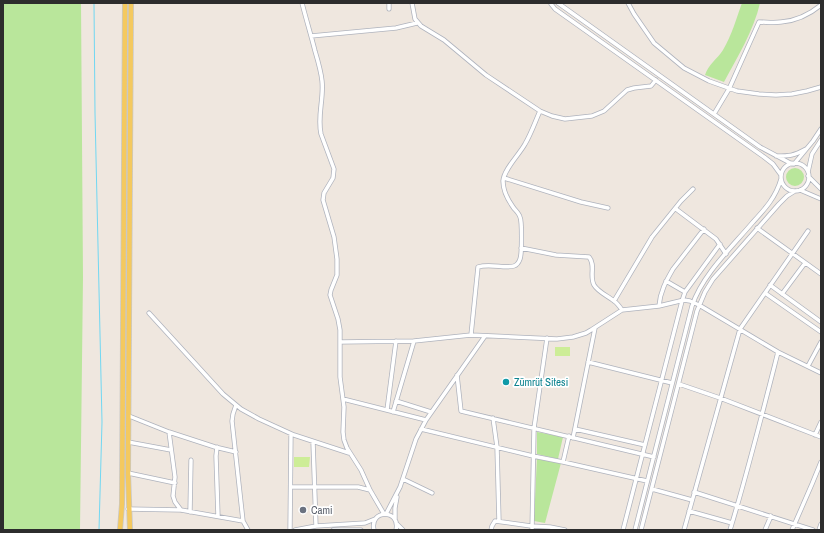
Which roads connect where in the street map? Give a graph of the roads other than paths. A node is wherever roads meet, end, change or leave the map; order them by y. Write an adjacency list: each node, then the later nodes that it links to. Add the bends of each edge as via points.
1 (125, 3): 138 (main road)
2 (131, 3): 81 (main road)
3 (302, 3): 12 (street)
4 (389, 3): 10 (street)
5 (412, 3): 11 (street)
6 (552, 3): 13 (street, via 555,9)
7 (558, 3): 17 (street)
8 (628, 3): 15 (street, via 654,43 684,68)
9 (821, 5): 15 (street, via 793,20 759,22)
10 (389, 9)
11 (417, 23): 12 (street, via 396,28); 16 (street, via 444,40 486,75)
12 (311, 36): 63 (street, via 322,81 319,117 321,134 334,169 333,178 323,200 337,258 337,275 330,295 339,325)
13 (656, 80): 16 (street, via 651,86 627,90 604,111 592,116 565,119); 24 (street, via 764,157 773,164)
14 (821, 87): 15 (street, via 799,93 776,95 752,94)
15 (729, 89): 17 (street)
16 (540, 111): 25 (street, via 524,146)
17 (714, 114): 21 (street)
18 (821, 129): 20 (street)
19 (821, 140): 23 (street, via 812,154)
20 (807, 149): 21 (street, via 794,155); 22 (street)
21 (775, 156): 22 (street)
22 (793, 164): 23 (street, via 802,166); 24 (street, via 784,168)
23 (808, 174): 27 (street); 28 (street, via 806,184)
24 (781, 177): 29 (street, via 783,184); 38 (street, via 777,192 769,204)
25 (504, 178): 31 (street); 37 (street, via 507,196 521,220)
26 (693, 189): 32 (street)
27 (821, 189)
28 (800, 190): 29 (street); 30 (street)
29 (795, 191): 33 (street)
30 (821, 199)
31 (608, 208)
32 (676, 209): 34 (street); 47 (street, via 652,237)
33 (757, 228): 39 (street); 50 (street, via 713,279)
34 (704, 229): 36 (street); 42 (street)
35 (808, 231): 39 (street)
36 (720, 244): 38 (street); 44 (street)
37 (521, 248): 47 (street, via 556,255 590,257 594,285); 58 (street, via 520,260 515,266 478,266)
38 (726, 254): 49 (street, via 702,284)
39 (792, 254): 40 (street); 43 (street)
40 (805, 263): 41 (street); 46 (street)
41 (821, 274)
42 (666, 281): 44 (street); 51 (street)
43 (770, 285): 45 (street); 46 (street)
44 (685, 292): 48 (street)
45 (765, 293): 56 (street); 57 (street)
46 (782, 294): 54 (street)
47 (614, 301): 52 (street)
48 (682, 301): 49 (street); 51 (street); 70 (street)
49 (693, 302): 50 (street); 71 (street)
50 (699, 305): 56 (street); 72 (street)
51 (659, 306): 52 (street)
52 (622, 310): 55 (street)
53 (149, 313): 76 (street)
54 (821, 322)
55 (595, 328): 60 (street, via 573,337); 66 (street)
56 (740, 328): 65 (street); 74 (street)
57 (821, 332)
58 (471, 335): 59 (street); 62 (street)
59 (485, 336): 60 (street); 69 (street)
60 (547, 338): 85 (street)
61 (396, 341): 62 (street); 63 (street); 77 (street)
62 (414, 341): 75 (street)
63 (340, 342): 73 (street)
64 (821, 342): 67 (street)
65 (778, 352): 67 (street); 80 (street)
66 (588, 362): 70 (street); 87 (street)
67 (808, 366): 68 (street)
68 (821, 373)
69 (457, 375): 79 (street); 82 (street, via 461,411)
70 (661, 380): 71 (street); 95 (street)
71 (672, 383): 103 (street)
72 (679, 384): 74 (street); 114 (street)
73 (343, 398): 77 (street); 100 (street, via 343,436)
74 (720, 398): 80 (street); 116 (street)
75 (396, 401): 78 (street); 79 (street)
76 (236, 405): 89 (street); 99 (street, via 232,418)
77 (387, 410): 78 (street)
78 (393, 412): 83 (street)
79 (431, 412): 83 (street)
80 (762, 415): 90 (street); 120 (street)
81 (129, 416): 88 (street); 93 (main road)
82 (493, 418): 85 (street); 96 (street)
83 (426, 420): 86 (street)
84 (821, 422): 90 (street)
85 (534, 428): 91 (street); 102 (street)
86 (421, 429): 96 (street); 108 (street)
87 (575, 429): 91 (street); 95 (street)
88 (169, 432): 97 (street); 98 (street)
89 (291, 434): 94 (street); 112 (street)
90 (815, 435): 92 (street)
91 (571, 437): 101 (street); 105 (street)
92 (821, 437)
93 (128, 442): 98 (street); 107 (main road)
94 (314, 442): 100 (street); 113 (street)
95 (645, 446): 101 (street)
96 (497, 447): 102 (street); 131 (street)
97 (217, 448): 99 (street); 126 (street)
98 (171, 450): 111 (street)
99 (236, 452): 130 (street)
100 (350, 453): 115 (street)
101 (642, 454): 103 (street); 109 (street)
102 (533, 456): 105 (street); 137 (street)
103 (654, 457): 110 (street)
104 (191, 460): 124 (street)
105 (563, 462): 109 (street)
106 (821, 462): 134 (street)
107 (128, 473): 111 (street); 121 (main road)
108 (403, 479): 117 (street); 118 (street)
109 (636, 479): 110 (street); 150 (street)
110 (648, 481): 151 (street)
111 (175, 483): 122 (street, via 174,499)
112 (291, 487): 113 (street); 141 (street)
113 (314, 487): 115 (street, via 358,487); 136 (street)
114 (652, 489): 119 (street); 152 (street)
115 (370, 490): 125 (street)
116 (694, 492): 119 (street); 120 (street)
117 (432, 493)
118 (397, 494): 125 (street); 129 (street)
119 (692, 500): 123 (street)
120 (738, 506): 127 (street); 132 (street)
121 (128, 509): 122 (street); 139 (main road)
122 (181, 510): 124 (street)
123 (689, 511): 132 (street); 153 (street)
124 (190, 512): 126 (street)
125 (385, 514): 128 (street); 129 (street)
126 (218, 516): 130 (street)
127 (771, 516): 134 (street); 155 (street)
128 (375, 519): 136 (street, via 365,523); 145 (street)
129 (395, 519): 133 (street)
130 (243, 521): 140 (street)
131 (499, 521): 137 (street); 148 (street, via 495,521)
132 (732, 523): 154 (street)
133 (397, 524): 146 (street); 147 (street)
134 (794, 524): 156 (street); 157 (street)
135 (821, 524): 158 (street)
136 (316, 526): 142 (street)
137 (532, 528): 149 (street, via 550,527)
138 (120, 530)
139 (130, 530)
140 (248, 530)
141 (290, 530)
142 (295, 530)
143 (333, 530): 144 (street)
144 (361, 530)
145 (374, 530)
146 (396, 530)
147 (403, 530)
148 (491, 530)
149 (565, 530)
150 (623, 530)
151 (635, 530)
152 (641, 530)
153 (684, 530)
154 (730, 530)
155 (765, 530)
156 (792, 530)
157 (813, 530)
158 (819, 530)

